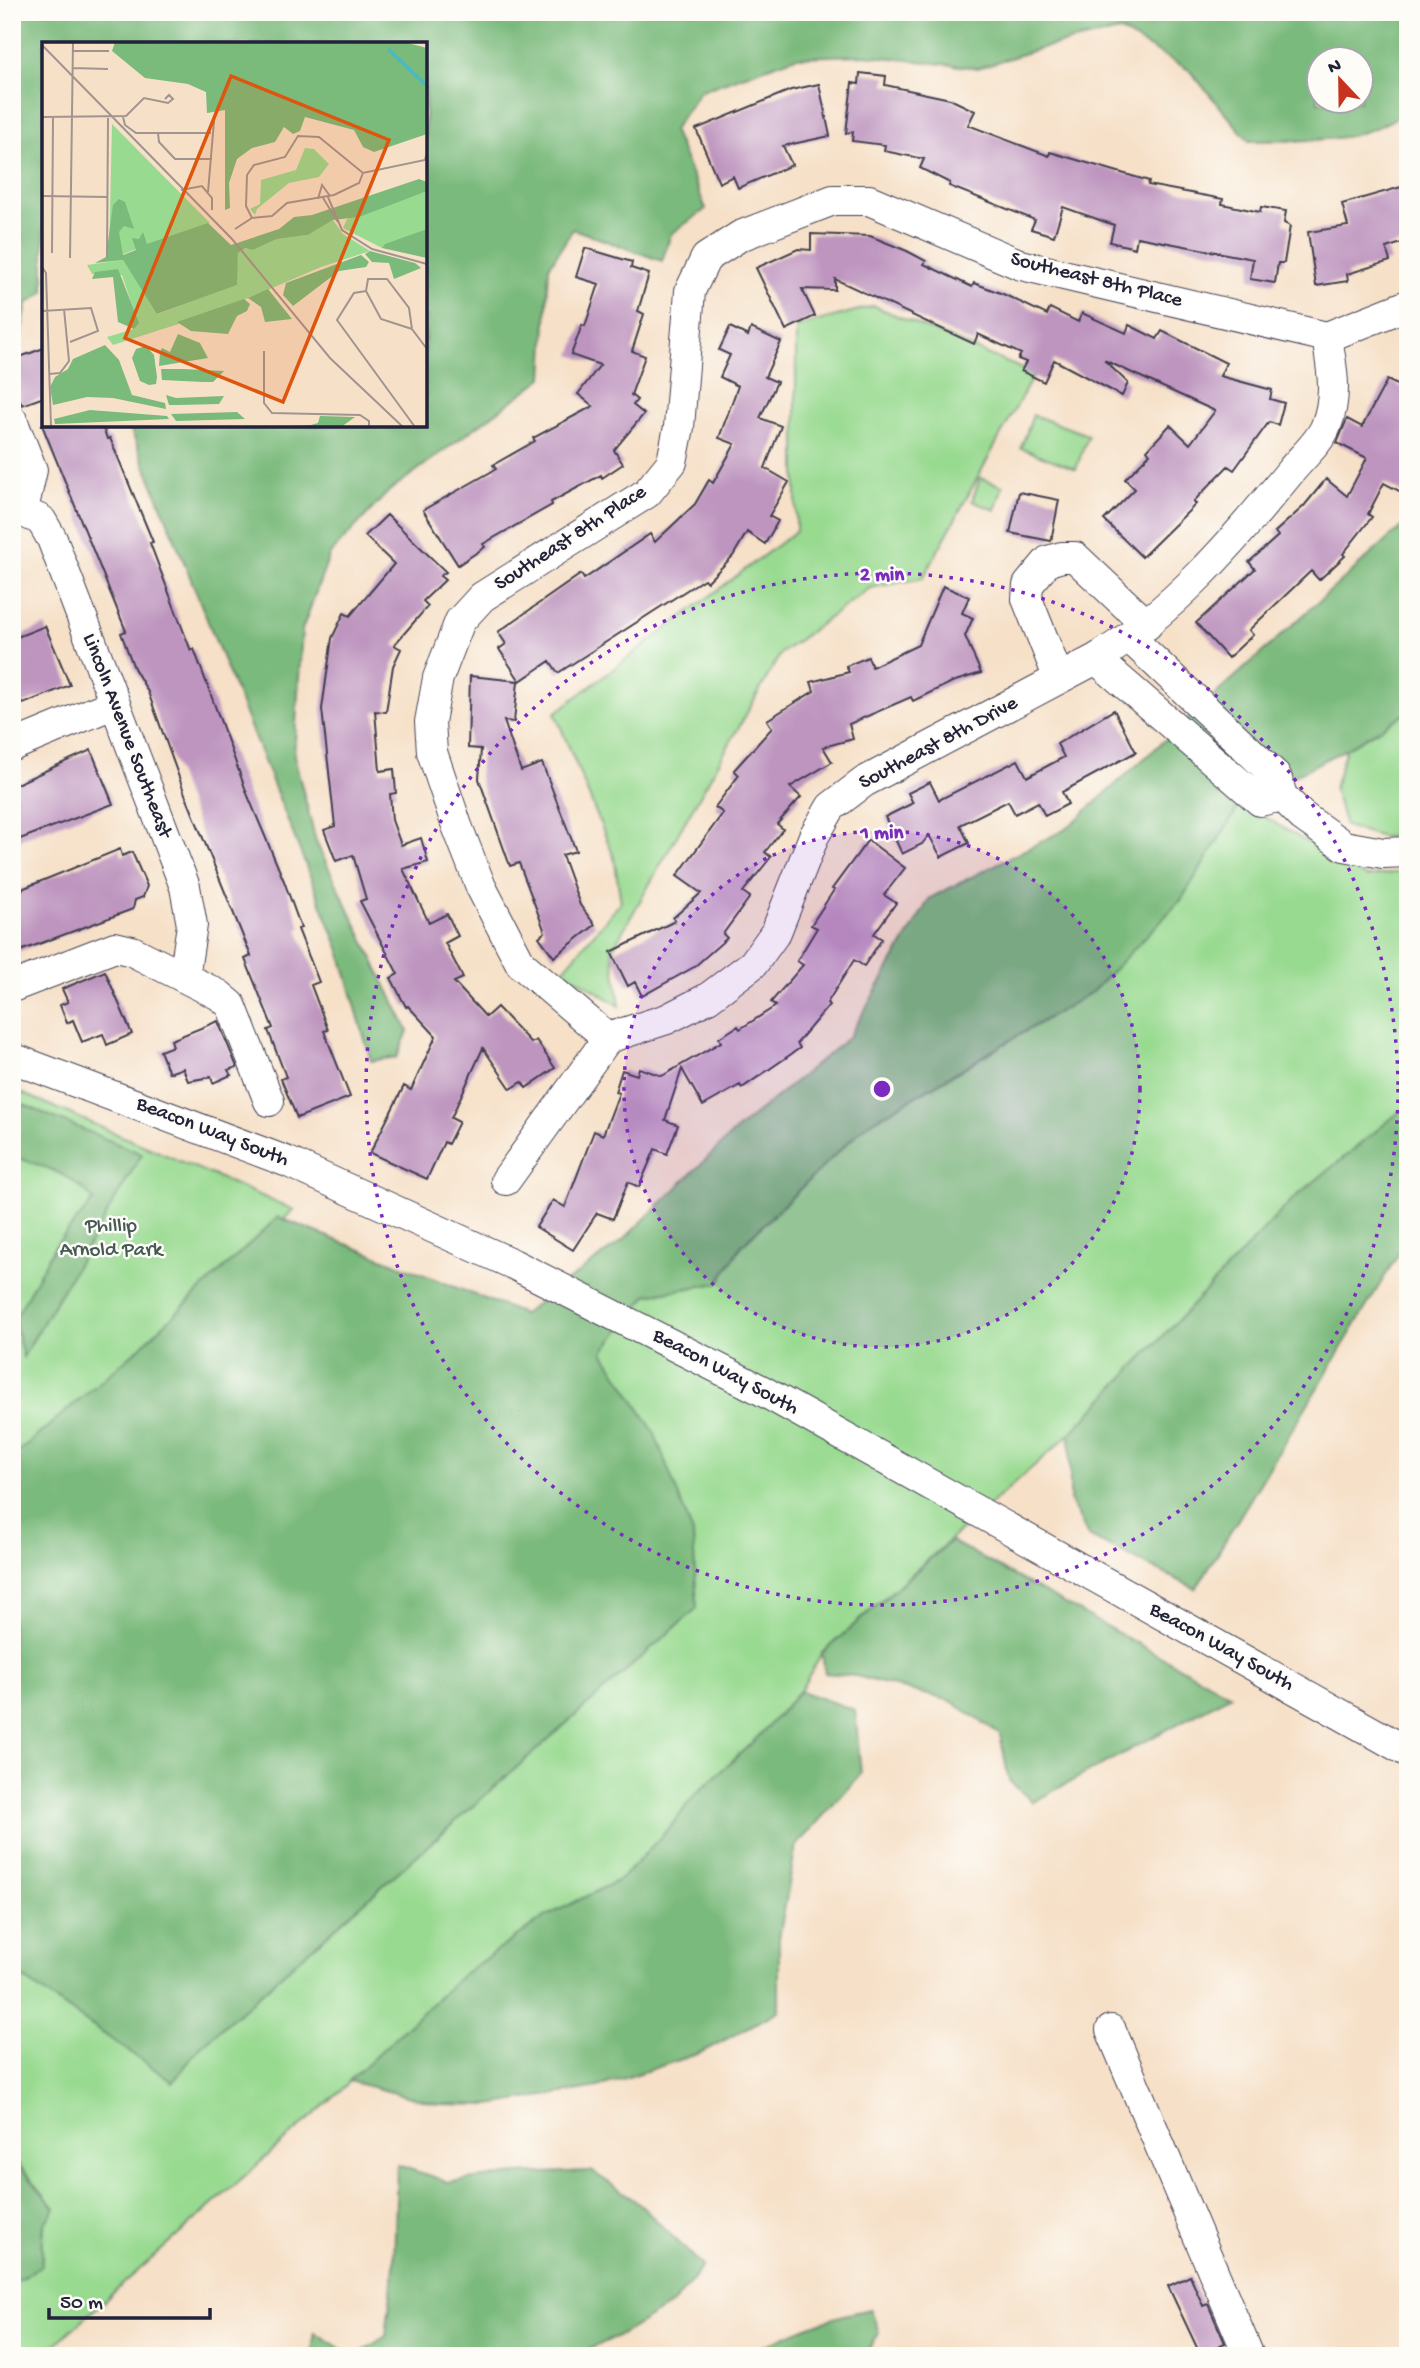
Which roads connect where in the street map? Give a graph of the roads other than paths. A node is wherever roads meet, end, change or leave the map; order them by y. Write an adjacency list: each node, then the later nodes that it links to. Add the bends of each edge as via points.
1 (1408, 305): 2 (street)
2 (1328, 337): 5 (street, Southeast 8th Drive, via 1336,392 1325,429 1261,508 1172,604); 14 (street, Southeast 8th Place, via 1021,265 869,200 834,200 740,236 706,258 690,291 672,462 647,493 482,597 460,621 438,678 430,722 432,752 457,826 481,887 521,964)
3 (12, 419): 4 (street, via 32,470)
4 (18, 508): 8 (street, Lincoln Avenue Southeast, via 41,520 52,539)
5 (1138, 632): 6 (street, Southeast 8th Drive); 7 (street, via 1075,557 1048,561 1028,585 1027,599); 10 (street, via 1276,776)
6 (1096, 659): 7 (street, Southeast 8th Drive); 10 (street, via 1260,801)
7 (1059, 679): 14 (street, Southeast 8th Drive, via 864,782 831,807 814,836 776,932 753,964 708,998 677,1014)
8 (113, 704): 9 (street); 12 (street, Lincoln Avenue Southeast, via 185,887 192,925)
9 (12, 746)
10 (1282, 796): 11 (street, via 1344,846)
11 (1408, 852)
12 (184, 976): 13 (street, via 116,947); 16 (street, via 231,1005)
13 (12, 987)
14 (608, 1038): 17 (street)
15 (12, 1058): 18 (street, Beacon Way South, via 288,1161 513,1264 761,1390)
16 (270, 1101)
17 (506, 1180)
18 (1408, 1752)
19 (1111, 2030): 20 (street)
20 (1249, 2356)

